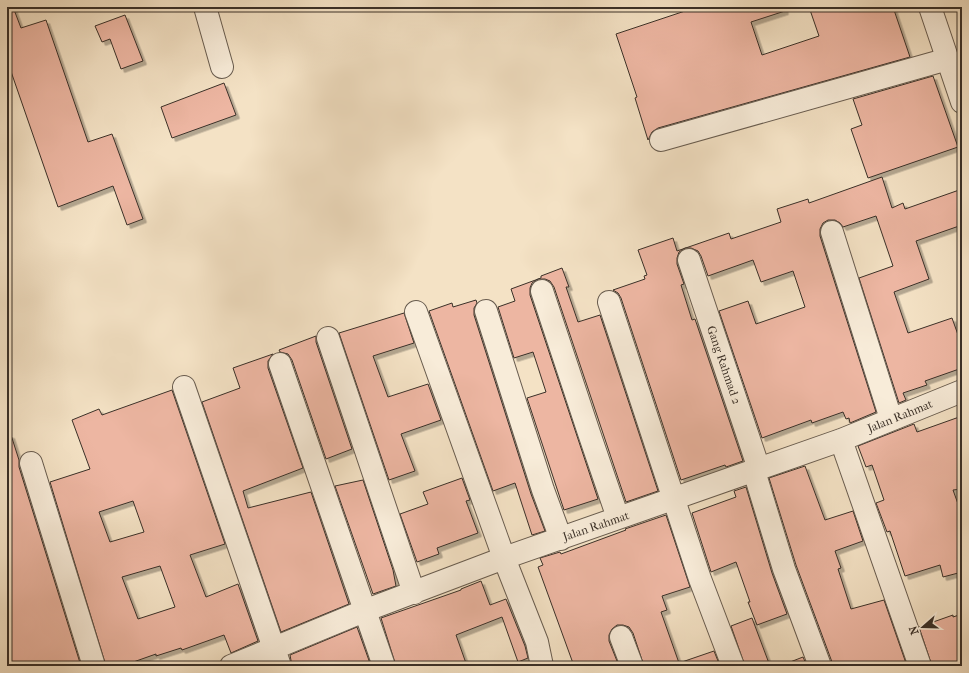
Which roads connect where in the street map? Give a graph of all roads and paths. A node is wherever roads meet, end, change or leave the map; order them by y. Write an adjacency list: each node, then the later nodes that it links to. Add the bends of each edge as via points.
1 (205, 7): 4 (street)
2 (930, 7): 3 (street)
3 (948, 59): 5 (street); 6 (street)
4 (222, 67)
5 (962, 102)
6 (661, 140)
7 (832, 232): 17 (street)
8 (689, 260): 20 (street, Gang Rahmad 2)
9 (542, 291): 22 (street)
10 (609, 302): 21 (street)
11 (486, 311): 23 (street)
12 (416, 312): 24 (street)
13 (328, 338): 25 (street)
14 (280, 364): 26 (street)
15 (184, 386): 28 (street)
16 (962, 391): 17 (street, Jalan Rahmat)
17 (891, 420): 18 (street, Jalan Rahmat)
18 (841, 440): 20 (street, Jalan Rahmat); 36 (street)
19 (31, 463): 29 (street)
20 (756, 470): 21 (street, Jalan Rahmat); 35 (street, Gang Rahmad 2, via 784,569)
21 (673, 499): 22 (street, Jalan Rahmat); 34 (street)
22 (618, 518): 23 (street, Jalan Rahmat)
23 (560, 539): 24 (street, Jalan Rahmat)
24 (504, 558): 25 (street, Jalan Rahmat); 32 (street, via 537,642)
25 (414, 592): 26 (street, Jalan Rahmat)
26 (364, 611): 28 (street, Jalan Rahmat); 31 (street)
27 (621, 637): 33 (street)
28 (277, 657): 30 (street, Jalan Rahmat)
29 (94, 666)
30 (231, 666)
31 (384, 666)
32 (542, 666)
33 (632, 666)
34 (733, 666)
35 (820, 666)
36 (920, 666)

